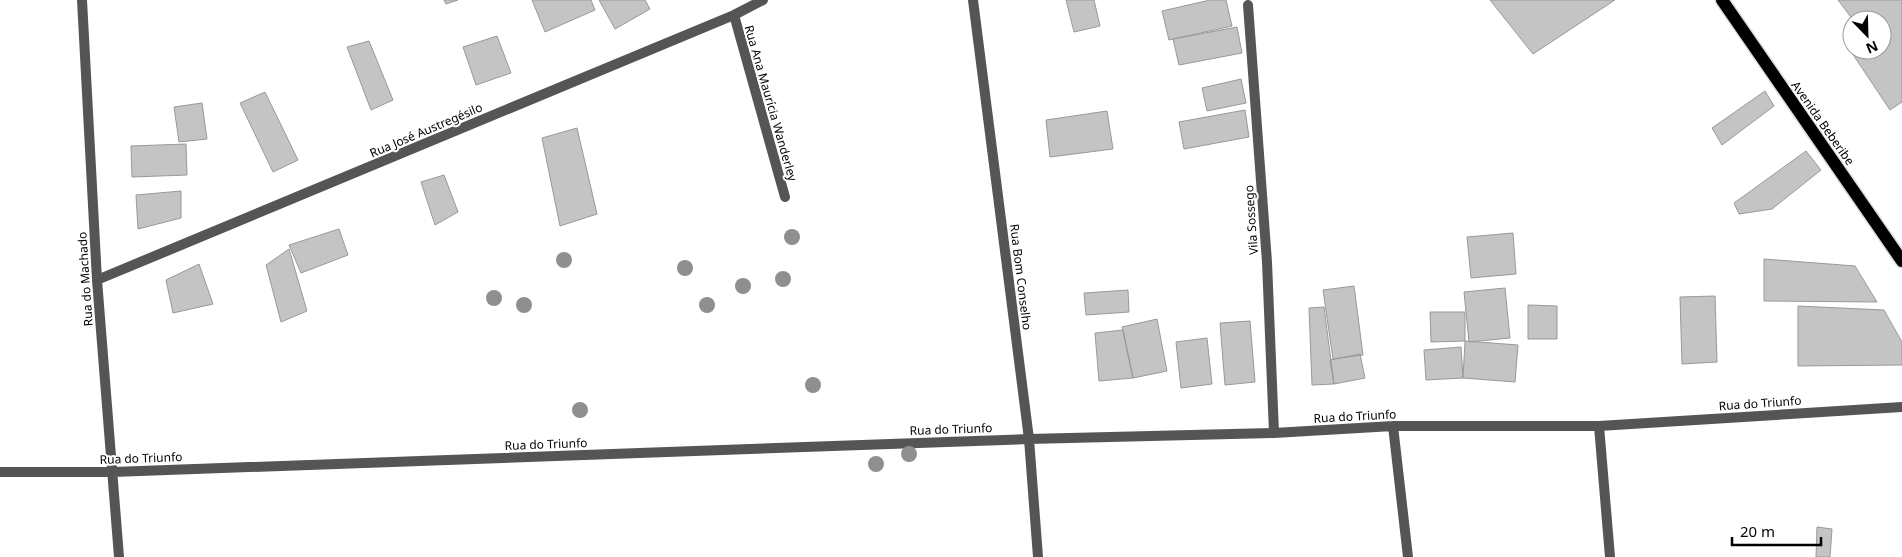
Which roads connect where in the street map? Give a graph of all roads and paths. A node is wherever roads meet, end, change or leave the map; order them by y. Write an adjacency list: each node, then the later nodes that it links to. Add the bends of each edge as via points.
1 (82, 0): 9 (street, Rua do Machado)
2 (763, 0): 6 (street, Rua José Austregésilo)
3 (973, 0): 14 (street, Rua Bom Conselho)
4 (1722, 0): 8 (main road, Avenida Beberibe)
5 (1248, 5): 13 (street, Vila Sossego, via 1267,262)
6 (734, 15): 7 (street, Rua Ana Maurícia Wanderley); 9 (street, Rua José Austregésilo)
7 (785, 197)
8 (1902, 261)
9 (97, 280): 16 (street, Rua do Machado)
10 (1902, 407): 12 (street, Rua do Triunfo)
11 (1393, 426): 12 (street, Rua do Triunfo); 13 (street, Rua do Triunfo); 19 (street)
12 (1599, 426): 20 (street)
13 (1274, 433): 14 (street, Rua do Triunfo)
14 (1029, 439): 16 (street, Rua do Triunfo); 18 (street, Rua Bom Conselho)
15 (0, 472): 16 (street, Rua do Triunfo)
16 (113, 472): 17 (street, Rua do Machado)
17 (119, 557)
18 (1038, 557)
19 (1408, 557)
20 (1610, 557)

